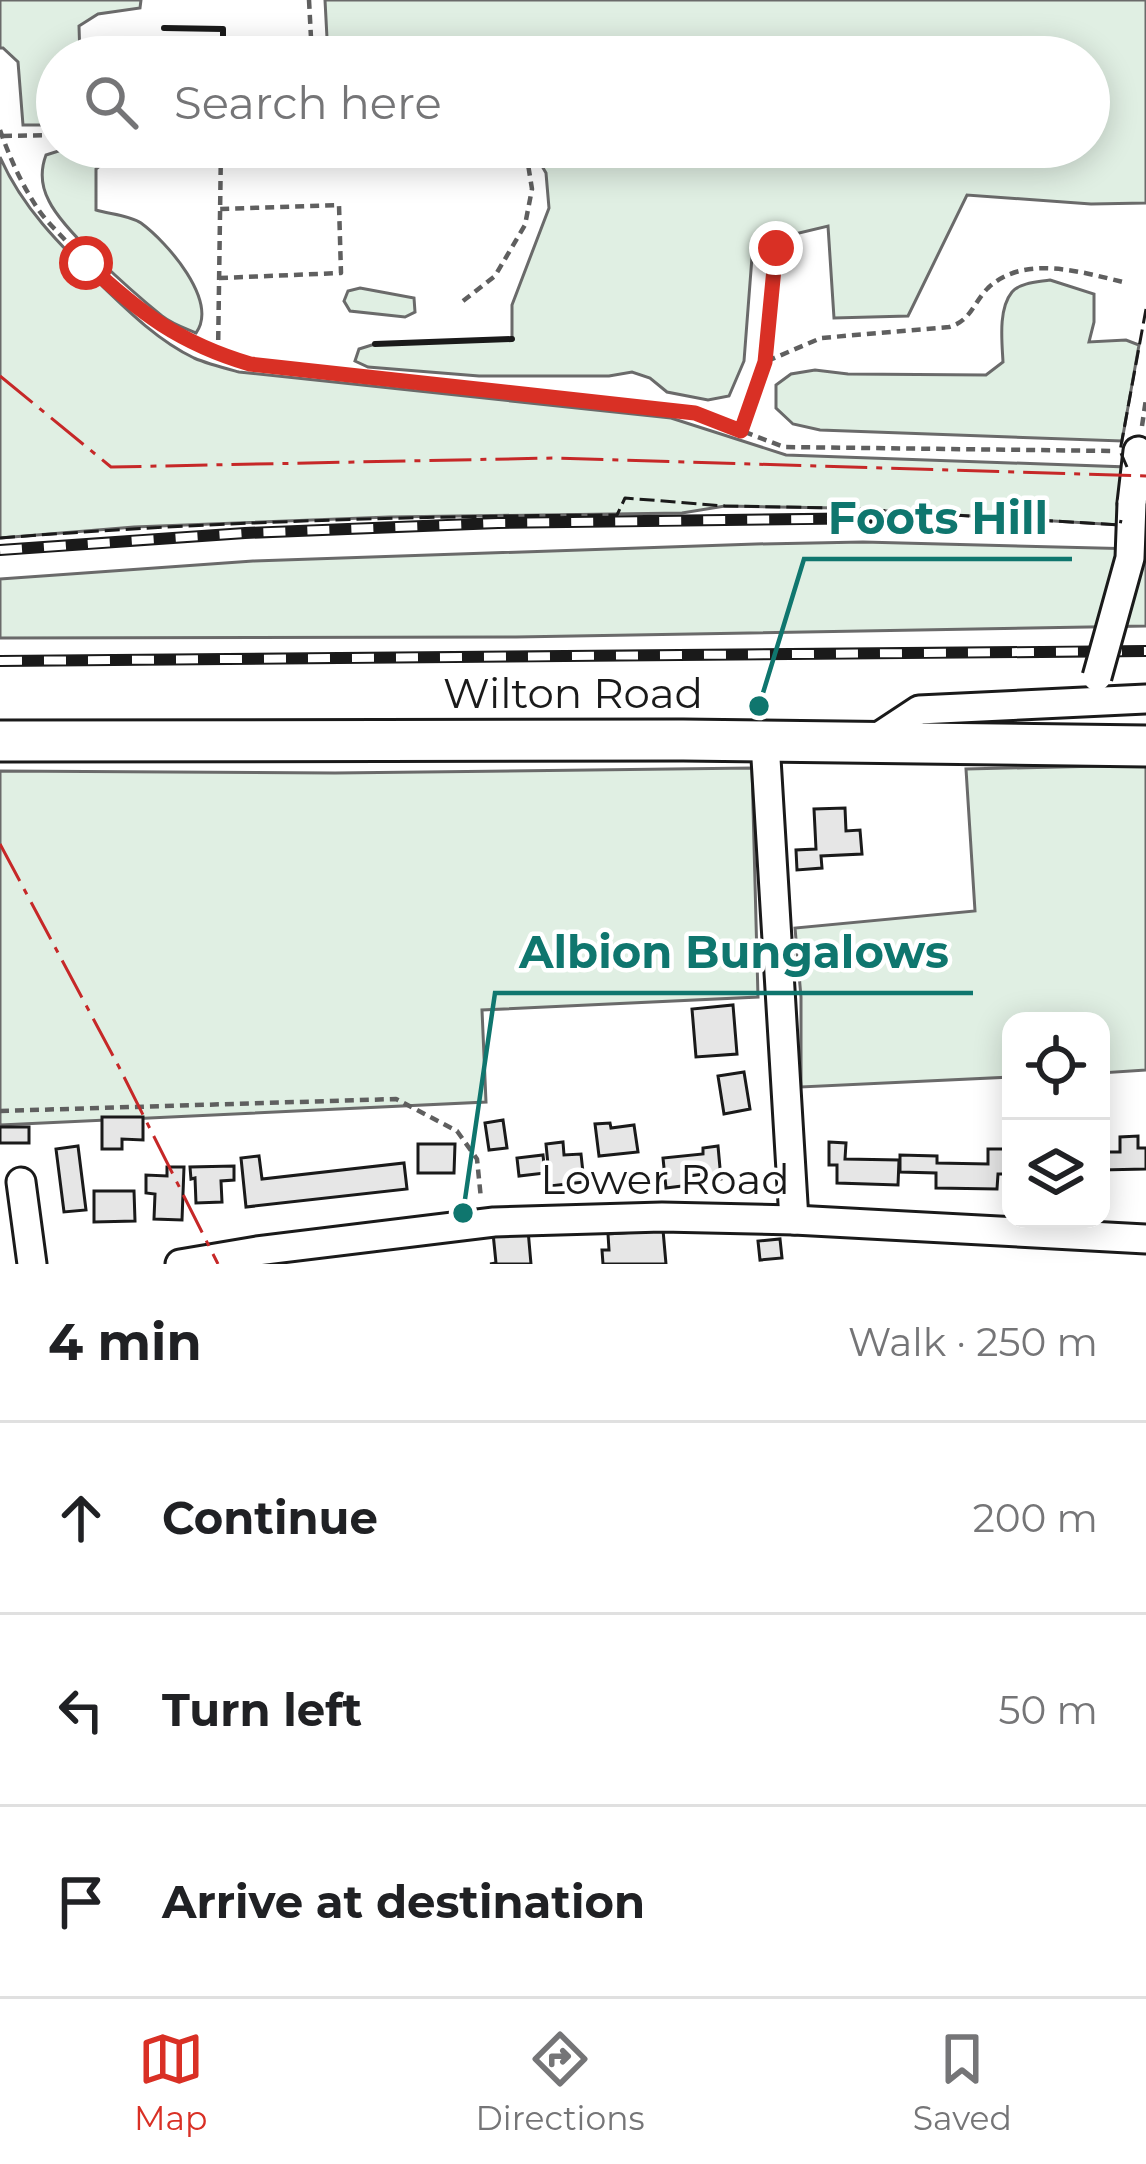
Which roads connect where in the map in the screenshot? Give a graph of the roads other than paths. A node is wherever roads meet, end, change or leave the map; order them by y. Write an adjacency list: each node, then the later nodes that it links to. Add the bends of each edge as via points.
1 (1138, 451): 2 (street, bridge, via 1130,558)
2 (1096, 689): 3 (street); 6 (street, via 919,710)
3 (1146, 699)
4 (0, 740): 5 (highway, Wilton Road)
5 (765, 742): 6 (highway, Wilton Road); 9 (street)
6 (868, 743): 7 (highway, Wilton Road)
7 (1146, 746)
8 (21, 1182): 12 (street)
9 (794, 1220): 10 (street, Lower Road); 11 (street, Lower Road, via 483,1223)
10 (1139, 1245)
11 (258, 1257): 13 (street, Lower Road)
12 (32, 1264)
13 (180, 1264)

